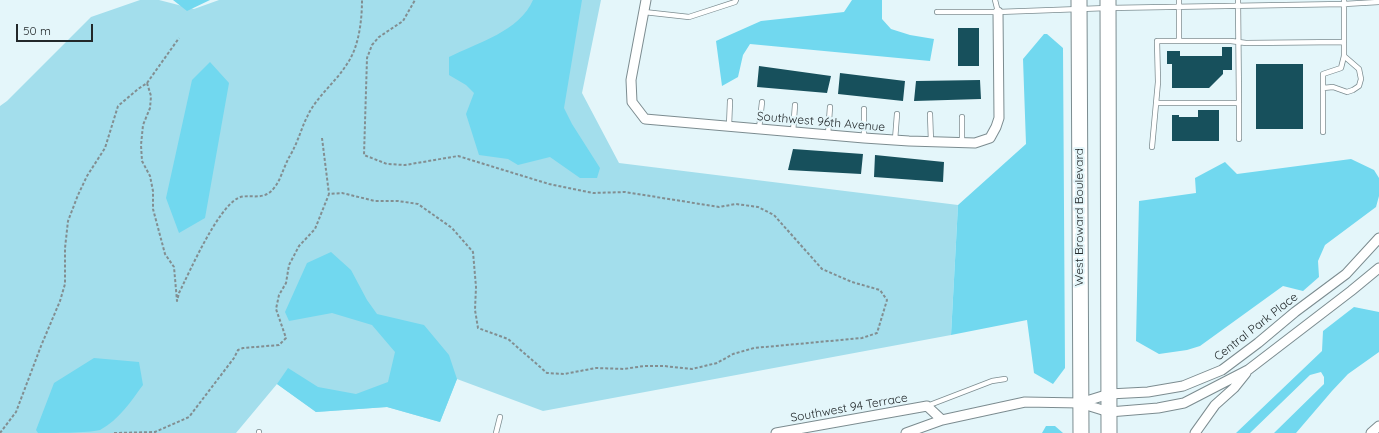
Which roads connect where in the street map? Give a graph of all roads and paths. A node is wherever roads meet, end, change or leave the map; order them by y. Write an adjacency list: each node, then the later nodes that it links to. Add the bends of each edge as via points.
1 (362, 0): 22 (path, via 357,42 348,64 321,95 307,116 280,180 273,190 260,197 238,198 228,206 215,224 177,301 174,267 165,254 153,209 150,176 142,161 143,125 150,108 151,96)
2 (415, 0): 46 (path, via 403,21 379,37 372,45 367,58 364,155 387,164 406,165 458,156 549,184 593,193 625,192 719,207 736,204 758,207 774,215 822,269 852,282 880,290 887,300 877,333 862,338 754,348 733,354 717,364 692,369 644,366 624,369 596,368 564,374 547,373 508,339 478,328 473,252 452,228 418,204 375,201 342,193)
3 (646, 0): 14 (street, Southwest 96th Avenue)
4 (736, 0): 14 (lane, via 688,17)
5 (995, 0): 16 (lane)
6 (1179, 0): 13 (lane)
7 (1238, 0): 12 (lane)
8 (1344, 2): 9 (lane); 12 (lane); 20 (lane)
9 (1379, 2)
10 (1108, 4): 11 (lane); 13 (lane); 51 (main road)
11 (1079, 5): 16 (lane); 52 (main road, West Broward Boulevard)
12 (1238, 6): 13 (lane); 19 (lane)
13 (1179, 7): 18 (lane)
14 (644, 12): 34 (street, Southwest 96th Avenue, via 632,80 632,102 645,119)
15 (937, 12): 16 (lane)
16 (998, 12): 44 (street, Southwest 96th Avenue, via 998,123 990,138 975,143)
17 (179, 38): 22 (path)
18 (1179, 41): 19 (lane); 26 (lane, via 1157,41)
19 (1239, 42): 20 (lane); 27 (lane)
20 (1344, 42): 21 (lane)
21 (1344, 56): 23 (lane, via 1341,68 1323,74); 23 (lane, via 1359,69 1359,86 1347,92 1333,87)
22 (147, 83): 58 (path, via 118,106 105,148 78,195 68,221 65,284 60,301 16,412)
23 (1323, 88): 37 (lane)
24 (730, 101): 34 (lane)
25 (762, 102): 35 (lane)
26 (1156, 103): 27 (lane); 45 (lane)
27 (1239, 103): 41 (lane)
28 (795, 105): 36 (lane)
29 (830, 107): 38 (lane)
30 (864, 109): 40 (lane)
31 (897, 114): 42 (lane)
32 (930, 114): 43 (lane)
33 (962, 117): 44 (lane)
34 (729, 126): 35 (street, Southwest 96th Avenue)
35 (759, 129): 36 (street, Southwest 96th Avenue)
36 (793, 132): 38 (street, Southwest 96th Avenue)
37 (1323, 132)
38 (828, 135): 40 (street, Southwest 96th Avenue)
39 (322, 138): 46 (path)
40 (864, 138): 42 (street, Southwest 96th Avenue)
41 (1238, 139)
42 (895, 140): 43 (street, Southwest 96th Avenue)
43 (931, 142): 44 (street, Southwest 96th Avenue)
44 (962, 143)
45 (1152, 147)
46 (329, 194): 59 (path, via 315,229 299,246 289,265 286,282 279,295 276,309 286,338 279,345 238,350 189,416 155,432)
47 (1379, 238): 51 (street, Central Park Place, via 1346,274 1222,370 1183,386 1148,392)
48 (1379, 268): 49 (street)
49 (1248, 370): 54 (street, via 1184,403); 65 (street, via 1234,388 1215,405)
50 (1005, 379): 53 (lane, Southwest 94 Terrace, via 992,381)
51 (1109, 394): 52 (street, Central Park Place); 54 (main road)
52 (1080, 403): 54 (street); 56 (street, via 1025,402); 63 (main road, West Broward Boulevard)
53 (927, 406): 56 (street); 61 (street, Southwest 94 Terrace)
54 (1109, 412): 64 (main road)
55 (500, 417): 60 (lane)
56 (942, 420): 62 (street)
57 (1379, 426): 66 (street)
58 (0, 433)
59 (114, 433)
60 (496, 433)
61 (776, 433)
62 (906, 433)
63 (1081, 433)
64 (1109, 433)
65 (1195, 433)
66 (1372, 433)

